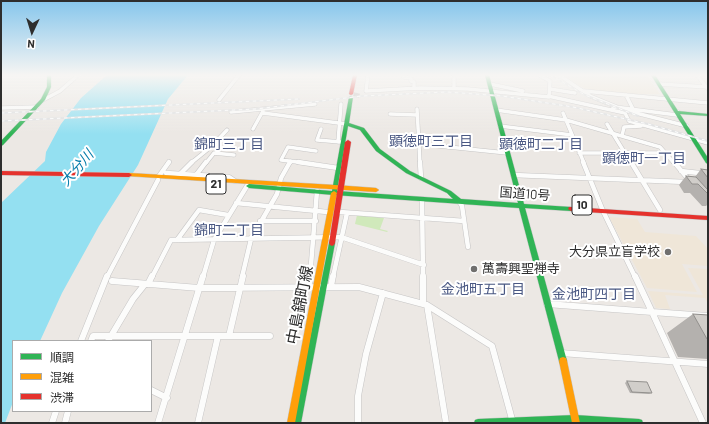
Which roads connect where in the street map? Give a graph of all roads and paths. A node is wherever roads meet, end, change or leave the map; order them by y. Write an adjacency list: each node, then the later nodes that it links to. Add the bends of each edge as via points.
1 (626, 94): 25 (street)
2 (45, 95): 14 (main road)
3 (53, 95): 14 (street)
4 (223, 95): 15 (street)
5 (354, 95): 35 (main road)
6 (492, 95): 23 (main road)
7 (541, 95): 12 (street)
8 (541, 95): 12 (street)
9 (589, 95): 20 (street)
10 (634, 95): 13 (street)
11 (667, 95): 13 (main road)
12 (549, 96): 24 (street)
13 (669, 98): 16 (street); 28 (main road)
14 (43, 100): 19 (main road)
15 (219, 100)
16 (708, 103)
17 (315, 104): 27 (street)
18 (341, 104): 35 (street)
19 (37, 107): 21 (street); 49 (main road)
20 (615, 107): 24 (street); 25 (street)
21 (1, 108)
22 (417, 110): 32 (street)
23 (496, 110): 34 (street); 37 (main road)
24 (612, 110): 31 (street)
25 (634, 111): 28 (street, via 678,115); 31 (street); 39 (street)
26 (231, 112): 27 (street)
27 (263, 112): 35 (street); 40 (street)
28 (678, 112): 33 (main road); 39 (main road)
29 (563, 113): 34 (street)
30 (390, 114): 32 (street)
31 (625, 114): 38 (street, via 629,121)
32 (417, 115): 50 (street)
33 (708, 115)
34 (566, 120): 43 (street); 44 (street)
35 (345, 124): 47 (main road); 70 (main road, 10, via 362,129 378,150 400,167); 76 (main road)
36 (607, 124): 43 (street)
37 (500, 126): 44 (street); 52 (main road)
38 (645, 126): 45 (street, via 624,128); 46 (street)
39 (687, 126): 46 (main road)
40 (253, 129)
41 (321, 129): 47 (street, via 317,140)
42 (227, 130): 64 (street)
43 (612, 133): 45 (street); 55 (street)
44 (572, 135): 53 (street)
45 (622, 136): 54 (street, via 660,147)
46 (695, 139): 48 (street); 59 (main road)
47 (340, 142): 60 (main road)
48 (708, 143)
49 (1, 144)
50 (419, 144): 52 (street); 70 (street)
51 (316, 151): 57 (street, via 288,147 282,160)
52 (507, 153): 67 (main road)
53 (579, 153): 55 (street); 71 (street)
54 (665, 153): 55 (street); 61 (street)
55 (625, 154): 72 (street)
56 (234, 155): 66 (street, via 214,153)
57 (291, 161): 60 (street); 75 (street)
58 (169, 162): 69 (street)
59 (708, 162)
60 (338, 168): 76 (main road)
61 (681, 171): 65 (street); 72 (street, via 690,182)
62 (1, 173): 69 (main road, 21)
63 (166, 173): 64 (street)
64 (180, 174): 66 (street)
65 (708, 174)
66 (196, 175): 73 (street, via 229,177)
67 (513, 175): 71 (street); 80 (main road)
68 (1, 177): 69 (main road, 21)
69 (156, 178): 73 (main road, 21); 74 (main road, 21); 121 (street, via 105,280)
70 (421, 178): 79 (main road, 10, via 449,192)
71 (590, 178): 72 (street); 83 (street)
72 (641, 180): 84 (street)
73 (235, 181): 75 (main road, 21)
74 (247, 186): 75 (main road, 21); 81 (street)
75 (279, 186): 76 (main road, 21); 77 (main road, 21); 82 (street)
76 (337, 190): 77 (main road, 21); 78 (main road, 国道10号 / 10); 79 (main road, 国道10号 / 10); 97 (main road, 中島錦町線)
77 (318, 192): 85 (street)
78 (422, 198): 79 (main road, 国道10号 / 10); 91 (street)
79 (457, 199): 80 (main road, 国道10号 / 10); 95 (street)
80 (521, 202): 83 (main road, 国道10号 / 10); 113 (main road)
81 (236, 203): 82 (street); 90 (street)
82 (269, 207): 85 (street); 93 (street)
83 (602, 209): 84 (main road, 国道10号 / 10); 92 (main road, 国道10号 / 10); 114 (street)
84 (660, 210): 89 (main road, 国道10号 / 10)
85 (317, 211): 86 (street); 94 (street)
86 (327, 212)
87 (340, 212): 88 (street)
88 (346, 213): 91 (street); 98 (street)
89 (708, 213)
90 (228, 215): 100 (street, via 199,210); 101 (street)
91 (422, 218): 95 (street); 103 (street)
92 (708, 218)
93 (260, 221): 94 (street); 99 (street)
94 (316, 221): 96 (street)
95 (464, 221): 102 (street)
96 (314, 238): 97 (street); 99 (street); 107 (street)
97 (330, 238): 98 (street); 108 (main road, 中島錦町線)
98 (341, 238): 103 (street); 106 (street)
99 (251, 239): 101 (street); 110 (street)
100 (177, 240): 101 (street); 105 (street, via 171,240)
101 (214, 240): 109 (street)
102 (468, 247)
103 (424, 265): 112 (street)
104 (112, 281): 105 (street)
105 (147, 284): 109 (street); 120 (street, via 133,299)
106 (331, 286): 108 (street); 111 (street, via 359,287)
107 (309, 287): 108 (street); 110 (street)
108 (319, 287): 136 (main road, 中島錦町線); 137 (main road, 中島錦町線)
109 (199, 288): 110 (street); 116 (street)
110 (239, 288): 118 (street)
111 (383, 293): 112 (street); 138 (street, via 366,354 358,396)
112 (425, 304): 131 (street, via 492,346); 139 (street)
113 (547, 304): 114 (street); 123 (main road)
114 (652, 312): 115 (street); 124 (street)
115 (708, 316)
116 (185, 336): 117 (street); 120 (street); 127 (street)
117 (218, 336): 118 (street); 135 (street)
118 (229, 336): 119 (street)
119 (270, 336)
120 (109, 338): 122 (street, via 93,336)
121 (81, 340)
122 (91, 340)
123 (561, 353): 124 (street); 130 (main road)
124 (675, 361): 125 (street); 142 (street)
125 (708, 364)
126 (152, 390): 127 (street)
127 (167, 398): 134 (street)
128 (56, 412): 132 (street)
129 (68, 412): 133 (street)
130 (575, 421): 131 (main road); 141 (main road)
131 (513, 422): 140 (main road)
132 (52, 423)
133 (65, 423)
134 (158, 423)
135 (198, 423)
136 (291, 423)
137 (297, 423)
138 (358, 423)
139 (446, 423)
140 (478, 423)
141 (639, 423)
142 (702, 423)

